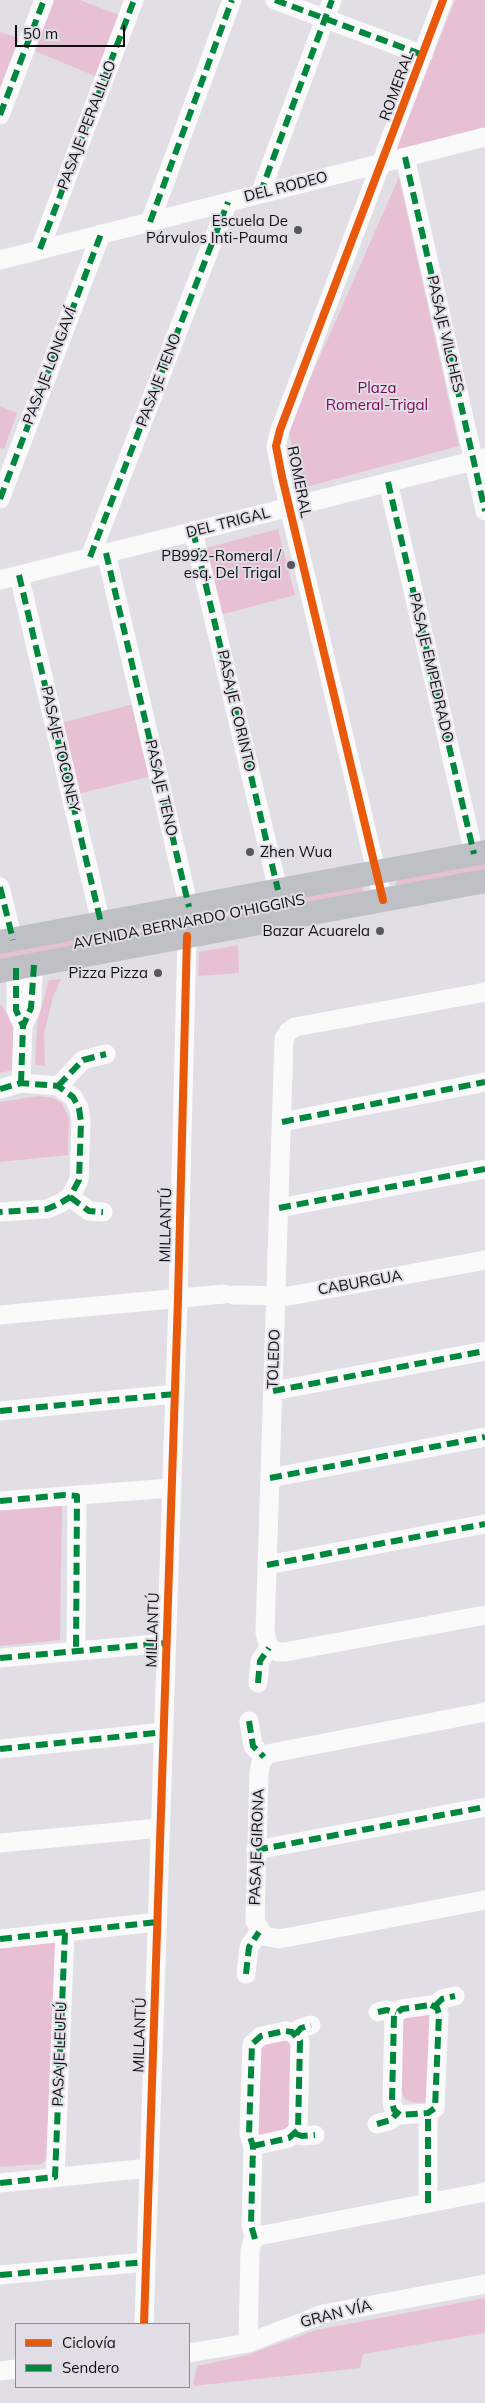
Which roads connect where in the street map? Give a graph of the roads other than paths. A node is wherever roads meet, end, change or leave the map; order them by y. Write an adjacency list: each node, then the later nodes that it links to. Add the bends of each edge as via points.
1 (44, 0): 9 (street)
2 (134, 0): 17 (street, PASAJE PERALILLO)
3 (232, 0): 15 (street)
4 (275, 0): 7 (street)
5 (332, 0): 7 (street)
6 (444, 0): 8 (street, ROMERAL)
7 (325, 19): 8 (street); 13 (street)
8 (423, 55): 12 (street, ROMERAL)
9 (0, 116)
10 (485, 137): 11 (street, DEL RODEO)
11 (404, 157): 12 (street, DEL RODEO); 19 (street, PASAJE VILCHES)
12 (383, 163): 13 (street, DEL RODEO); 22 (street, ROMERAL, via 277,438 276,454)
13 (260, 194): 14 (street, DEL RODEO)
14 (228, 202): 15 (street, DEL RODEO); 25 (street, PASAJE TENO)
15 (150, 222): 16 (street, DEL RODEO)
16 (101, 234): 17 (street, DEL RODEO); 21 (street, PASAJE LONGAVÍ)
17 (40, 249): 18 (street, DEL RODEO)
18 (0, 260)
19 (480, 459): 20 (street, DEL TRIGAL); 23 (street, PASAJE VILCHES)
20 (388, 482): 22 (street, DEL TRIGAL); 28 (street, PASAJE EMPEDRADO)
21 (0, 499)
22 (289, 507): 24 (street, DEL TRIGAL); 29 (street, ROMERAL)
23 (485, 511)
24 (193, 531): 25 (street, DEL TRIGAL); 32 (street, PASAJE CORINTO)
25 (98, 555): 26 (street, DEL TRIGAL); 35 (street, PASAJE TENO)
26 (19, 575): 27 (street, DEL TRIGAL); 37 (street, PASAJE TOCONEY)
27 (0, 580)
28 (480, 852): 29 (main road, AVENIDA BERNARDO O'HIGGINS)
29 (376, 872): 32 (main road, AVENIDA BERNARDO O'HIGGINS); 34 (street, ROMERAL)
30 (485, 880): 34 (main road, AVENIDA BERNARDO O'HIGGINS)
31 (0, 887): 40 (street)
32 (278, 890): 33 (main road, AVENIDA BERNARDO O'HIGGINS)
33 (230, 899): 35 (main road, AVENIDA BERNARDO O'HIGGINS); 38 (main road, via 227,919)
34 (383, 900): 38 (main road, AVENIDA BERNARDO O'HIGGINS)
35 (189, 907): 36 (main road, AVENIDA BERNARDO O'HIGGINS)
36 (138, 916): 37 (main road, AVENIDA BERNARDO O'HIGGINS); 41 (main road, via 136,931)
37 (101, 923): 40 (main road, AVENIDA BERNARDO O'HIGGINS)
38 (221, 930): 39 (main road, AVENIDA BERNARDO O'HIGGINS)
39 (187, 936): 41 (main road, AVENIDA BERNARDO O'HIGGINS); 57 (street, MILLANTÚ)
40 (6, 941)
41 (142, 945): 42 (main road, AVENIDA BERNARDO O'HIGGINS)
42 (17, 968): 46 (street, via 16,1010 24,1026)
43 (485, 992): 49 (street, TOLEDO, via 300,1026 288,1032 284,1043)
44 (106, 1054): 47 (street, via 83,1060)
45 (485, 1082): 49 (street)
46 (21, 1083): 47 (street); 48 (street)
47 (58, 1086): 51 (street, via 73,1097 80,1114 80,1171)
48 (0, 1089)
49 (282, 1122): 52 (street, TOLEDO)
50 (485, 1169): 52 (street)
51 (70, 1196): 53 (street, via 47,1209); 54 (street, via 90,1211)
52 (279, 1208): 56 (street, TOLEDO)
53 (0, 1212)
54 (103, 1212)
55 (485, 1260): 56 (street, CABURGUA)
56 (276, 1296): 57 (street, CABURGUA, via 230,1294); 60 (street, TOLEDO)
57 (178, 1299): 58 (street, CABURGUA); 61 (street, MILLANTÚ)
58 (0, 1315)
59 (485, 1351): 60 (street)
60 (273, 1391): 64 (street, TOLEDO)
61 (175, 1394): 62 (street); 65 (street, MILLANTÚ)
62 (0, 1411)
63 (485, 1437): 64 (street)
64 (270, 1478): 69 (street, TOLEDO)
65 (171, 1488): 66 (street); 71 (street, MILLANTÚ)
66 (77, 1496): 67 (street); 73 (street)
67 (0, 1501)
68 (485, 1524): 69 (street)
69 (267, 1565): 72 (street, TOLEDO, via 265,1632)
70 (485, 1615): 72 (street, via 285,1652)
71 (166, 1642): 73 (street); 78 (street, MILLANTÚ)
72 (269, 1648): 75 (street, via 260,1660)
73 (76, 1650): 74 (street)
74 (0, 1658)
75 (258, 1683)
76 (485, 1712): 80 (street, via 276,1751)
77 (249, 1721): 80 (street, via 253,1746)
78 (164, 1732): 79 (street); 82 (street, MILLANTÚ)
79 (0, 1749)
80 (264, 1757): 84 (street, PASAJE GIRONA, via 258,1772)
81 (485, 1806): 84 (street)
82 (160, 1828): 83 (street); 86 (street, MILLANTÚ)
83 (0, 1843)
84 (256, 1850): 88 (street, PASAJE GIRONA, via 254,1922)
85 (485, 1900): 88 (street, via 279,1938 268,1938)
86 (157, 1922): 87 (street); 99 (street, MILLANTÚ)
87 (65, 1932): 89 (street); 100 (street, PASAJE LEUFÚ)
88 (259, 1932): 90 (street, via 249,1947)
89 (0, 1939)
90 (246, 1974)
91 (455, 1996): 92 (street, via 442,1999)
92 (435, 2006): 93 (street, via 387,2012 394,2019 392,2102); 94 (street, via 438,2014 436,2106)
93 (397, 2113): 94 (street); 95 (street, via 391,2120)
94 (428, 2113): 103 (street)
95 (377, 2124)
96 (296, 2134): 97 (street); 98 (street); 98 (street, via 300,2045 304,2030 261,2036 252,2044 249,2134)
97 (314, 2135)
98 (253, 2146): 104 (street, via 251,2220)
99 (150, 2168): 100 (street); 105 (street, MILLANTÚ)
100 (55, 2177): 101 (street)
101 (0, 2183)
102 (485, 2192): 103 (street)
103 (428, 2203): 104 (street, via 267,2232)
104 (255, 2239): 109 (street, via 250,2251)
105 (146, 2262): 106 (street); 108 (street, MILLANTÚ)
106 (0, 2275)
107 (485, 2284): 109 (street, GRAN VÍA, via 328,2313)
108 (144, 2323)
109 (248, 2343): 110 (street, GRAN VÍA)
110 (190, 2353)
111 (15, 2369): 112 (street)
112 (0, 2371)

